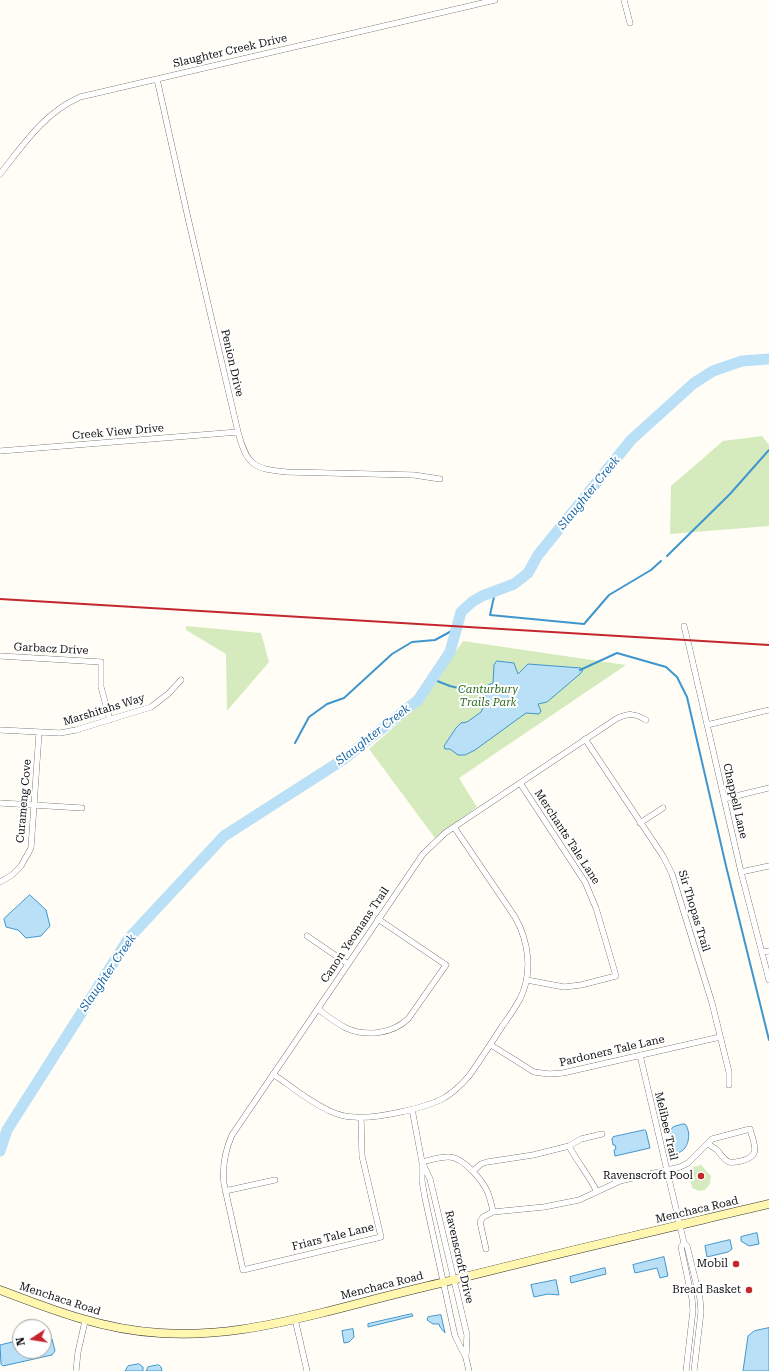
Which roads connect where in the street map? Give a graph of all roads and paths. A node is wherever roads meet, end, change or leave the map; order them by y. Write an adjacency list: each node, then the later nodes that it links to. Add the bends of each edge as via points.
1 (495, 0): 4 (street, Slaughter Creek Drive)
2 (624, 0): 3 (street)
3 (630, 23)
4 (157, 79): 5 (street, Slaughter Creek Drive, via 80,97 67,103 54,111 31,135); 6 (street, Penion Drive)
5 (0, 173)
6 (238, 432): 7 (street, Creek View Drive); 8 (street, Penion Drive, via 243,451 249,461 267,471 414,475)
7 (0, 451)
8 (440, 479)
9 (684, 626): 15 (street, Chappell Lane)
10 (0, 656): 13 (street, Garbacz Drive, via 101,662 101,687)
11 (180, 680): 13 (street, Marshitahs Way, via 165,697 151,707)
12 (769, 710): 15 (street)
13 (110, 720): 17 (street, Marshitahs Way, via 68,732)
14 (646, 720): 18 (street, Canon Yeomans Trail, via 628,714)
15 (707, 725): 21 (street, Chappell Lane)
16 (0, 730): 17 (street, Marshitahs Way)
17 (39, 733): 23 (street, Curameng Cove)
18 (585, 740): 19 (street, Canon Yeomans Trail); 26 (street, Sir Thopas Trail)
19 (520, 783): 27 (street, Canon Yeomans Trail); 36 (street, Merchants Tale Lane, via 585,882 596,908 616,976 572,987)
20 (769, 788): 21 (street)
21 (724, 799): 29 (street, Chappell Lane)
22 (0, 803): 23 (street)
23 (35, 806): 24 (street); 30 (street, Curameng Cove, via 32,843 27,856 16,871)
24 (82, 808)
25 (663, 808): 26 (street)
26 (640, 823): 39 (street, Sir Thopas Trail, via 667,862 672,874)
27 (454, 827): 31 (street, Canon Yeomans Trail, via 423,854); 36 (street, via 519,925 527,948)
28 (769, 866): 29 (street)
29 (741, 872): 34 (street, Chappell Lane)
30 (0, 882)
31 (378, 919): 35 (street, Canon Yeomans Trail); 38 (street, via 446,966 408,1018 389,1030 373,1033 354,1031 340,1025)
32 (307, 936): 35 (street)
33 (769, 951): 34 (street)
34 (762, 952): 37 (street, Chappell Lane)
35 (348, 964): 38 (street, Canon Yeomans Trail)
36 (527, 980): 40 (street, via 520,999)
37 (769, 980)
38 (318, 1009): 42 (street, Canon Yeomans Trail)
39 (720, 1037): 41 (street, Pardoners Tale Lane); 43 (street, Sir Thopas Trail, via 729,1072)
40 (490, 1045): 41 (street, Pardoners Tale Lane, via 534,1072 549,1074); 44 (street, via 469,1076 450,1094)
41 (640, 1055): 50 (street, Melibee Trail)
42 (273, 1074): 45 (street, via 325,1108 341,1115); 53 (street, Canon Yeomans Trail, via 228,1143 223,1168)
43 (729, 1085)
44 (412, 1109): 45 (street); 49 (street, Ravenscroft Drive)
45 (361, 1118): 60 (street, Friars Tale Lane, via 362,1156 381,1237)
46 (602, 1134): 48 (street, via 581,1139)
47 (708, 1144): 47 (street, via 716,1137 750,1129 754,1154 747,1159 731,1162); 50 (street, via 685,1165)
48 (569, 1146): 51 (street, via 487,1162); 54 (street)
49 (422, 1162): 51 (street, via 451,1157); 61 (street, Ravenscroft Drive, via 430,1179); 62 (street, Ravenscroft Drive, via 422,1181)
50 (666, 1170): 54 (street, via 620,1181); 57 (street, Melibee Trail)
51 (473, 1172): 56 (street, via 485,1188)
52 (275, 1180): 53 (street)
53 (226, 1191): 60 (street, Canon Yeomans Trail)
54 (597, 1192): 56 (street, via 579,1200 554,1205)
55 (769, 1204): 57 (main road, Menchaca Road)
56 (493, 1212): 59 (street, via 483,1217 480,1222)
57 (679, 1225): 58 (street, Melibee Trail); 61 (main road, Menchaca Road)
58 (684, 1243): 70 (street, via 681,1247 693,1310); 71 (street, via 687,1246 700,1299 701,1318)
59 (486, 1249)
60 (243, 1270)
61 (454, 1280): 62 (main road, Menchaca Road); 66 (street, Ravenscroft Drive, via 467,1335)
62 (443, 1282): 64 (main road, Menchaca Road); 66 (street, Ravenscroft Drive, via 455,1336)
63 (0, 1290): 65 (main road, Menchaca Road)
64 (295, 1319): 65 (main road, Menchaca Road, via 250,1329 196,1334 160,1334 122,1329); 68 (street)
65 (85, 1320): 67 (street)
66 (466, 1358): 69 (street, Ravenscroft Drive)
67 (76, 1371)
68 (307, 1371)
69 (469, 1371)
70 (686, 1371)
71 (694, 1371)

